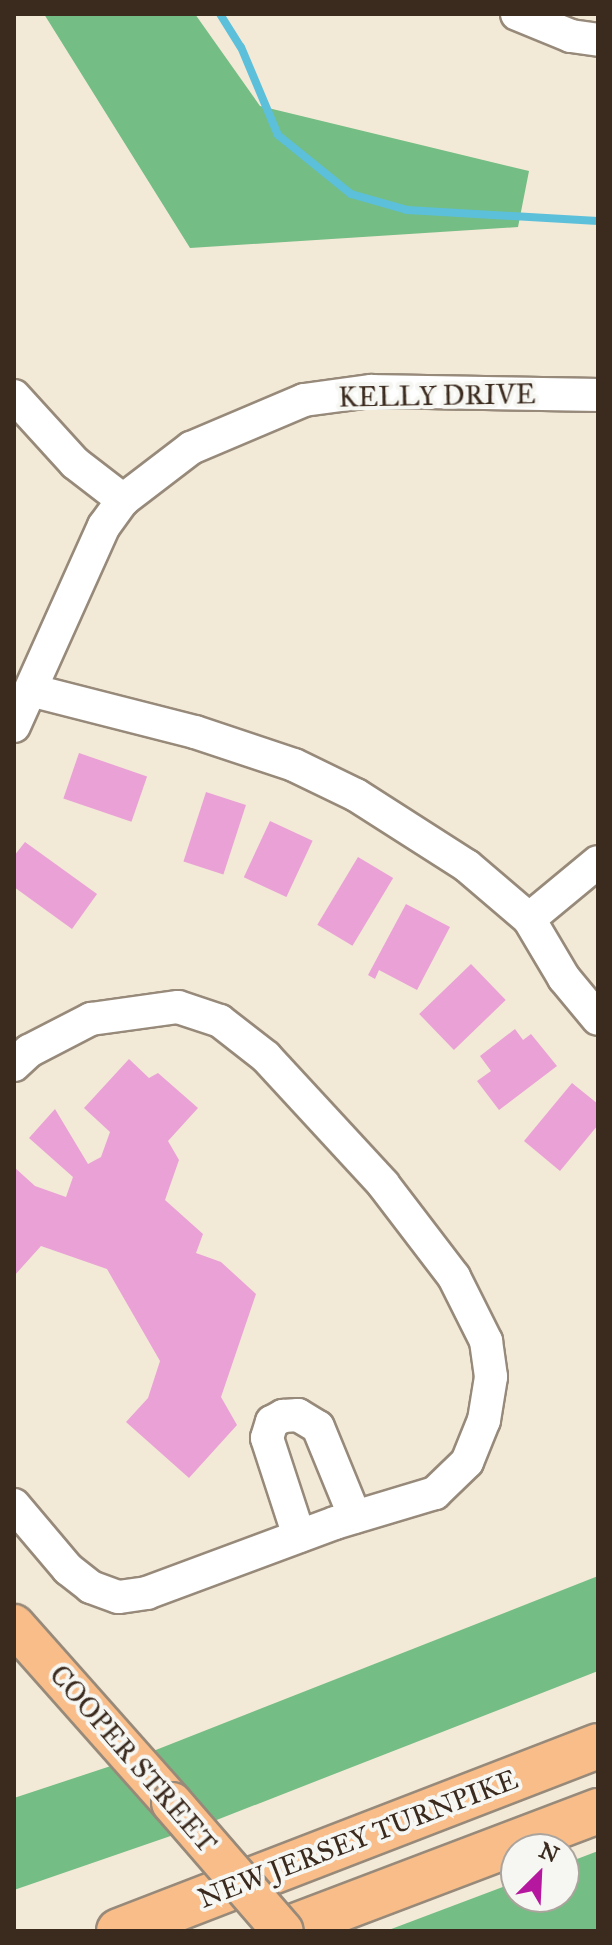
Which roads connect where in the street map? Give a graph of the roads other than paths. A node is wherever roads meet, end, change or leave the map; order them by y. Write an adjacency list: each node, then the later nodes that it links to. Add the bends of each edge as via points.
1 (517, 14): 2 (street, via 571,36)
2 (598, 40)
3 (598, 395): 5 (street, KELLY DRIVE, via 371,391 304,400 191,448)
4 (14, 396): 5 (street, via 75,463)
5 (123, 500): 6 (street, KELLY DRIVE, via 75,585)
6 (34, 691): 7 (street, KELLY DRIVE); 9 (street, via 195,732 306,771 417,831)
7 (14, 726)
8 (598, 862): 9 (street)
9 (529, 919): 10 (street, via 564,978)
10 (598, 1019)
11 (14, 1065): 13 (street, via 91,1019 178,1007 220,1021 266,1057 383,1184 454,1277 486,1341 491,1377 484,1420 467,1462 435,1493)
12 (14, 1505): 14 (street, via 68,1569 91,1587 118,1597 147,1593)
13 (355, 1517): 14 (street); 14 (street, via 318,1427 298,1415 283,1416 272,1422 267,1438)
14 (299, 1536)
15 (14, 1625): 19 (main road, COOPER STREET, bridge)
16 (598, 1746): 18 (highway, NEW JERSEY TURNPIKE)
17 (598, 1811): 19 (highway, NEW JERSEY TURNPIKE)
18 (119, 1931)
19 (282, 1931)

